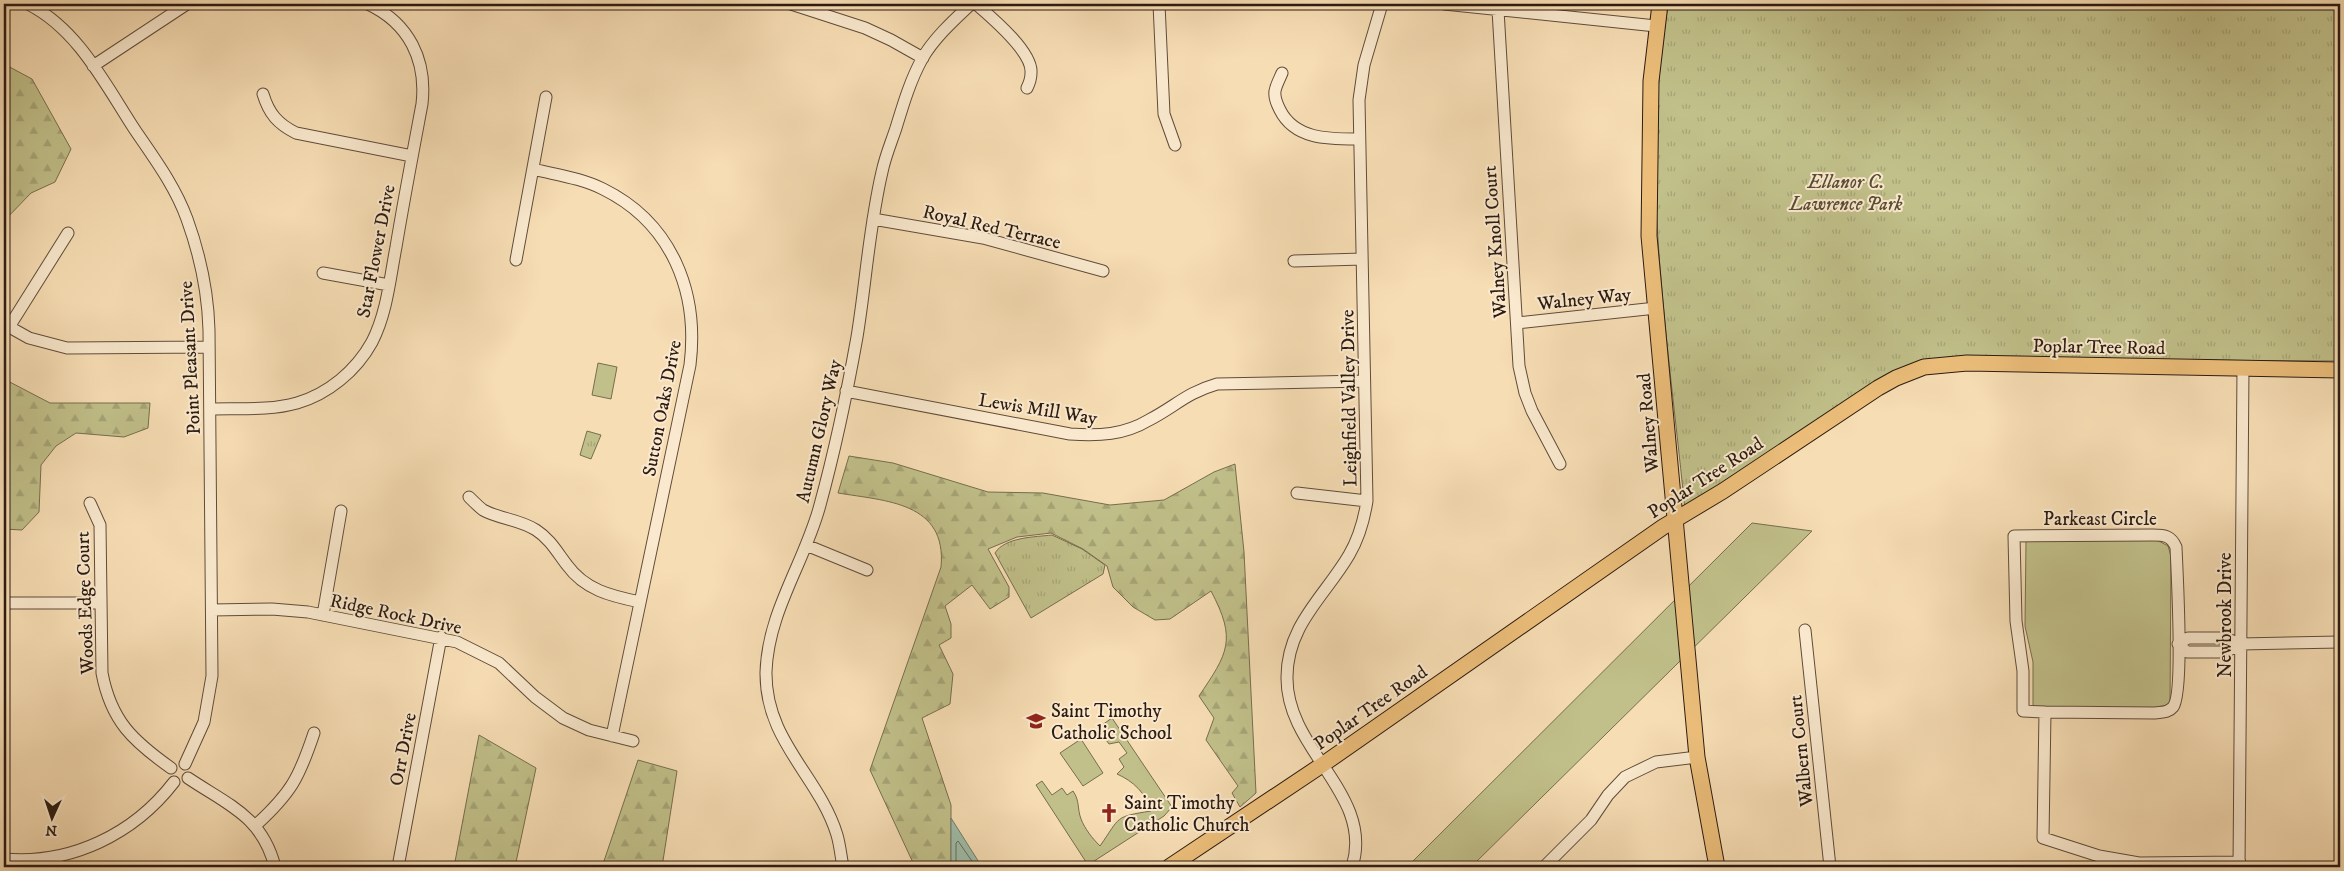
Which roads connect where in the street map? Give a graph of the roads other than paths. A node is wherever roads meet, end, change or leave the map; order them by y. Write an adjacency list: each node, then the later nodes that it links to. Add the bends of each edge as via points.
1 (28, 4): 14 (street, Point Pleasant Drive, via 59,25)
2 (368, 4): 21 (street, Star Flower Drive, via 399,25 412,42 420,62 423,91)
3 (791, 4): 13 (street, via 865,28)
4 (971, 4): 13 (street, Autumn Glory Way)
5 (976, 4): 16 (street, via 1007,31 1026,58 1032,72)
6 (1159, 4): 20 (street, via 1164,114)
7 (1382, 4): 19 (street, Leighfield Valley Drive, via 1364,65)
8 (1444, 4): 11 (street)
9 (1660, 4): 12 (main road, Walney Road)
10 (180, 6): 14 (street)
11 (1498, 10): 12 (street); 32 (street, Walney Knoll Court)
12 (1656, 26): 31 (main road, Walney Road, via 1651,81 1650,236)
13 (923, 58): 23 (street, Autumn Glory Way, via 906,93 882,171)
14 (94, 66): 34 (street, Point Pleasant Drive, via 166,176 186,217 205,282)
15 (1282, 73): 19 (street, via 1275,90 1276,99 1281,113 1294,127 1319,138)
16 (1027, 88)
17 (264, 94): 21 (street, via 271,114 296,133)
18 (546, 97): 22 (street)
19 (1358, 139): 25 (street, Leighfield Valley Drive)
20 (1175, 145)
21 (412, 156): 30 (street, Star Flower Drive)
22 (533, 170): 26 (street); 49 (street, Sutton Oaks Drive, via 591,184 630,206 664,241 690,300 693,328 690,365)
23 (873, 219): 28 (street, Royal Red Terrace, via 983,238); 38 (street, Autumn Glory Way)
24 (68, 233): 33 (street)
25 (1362, 259): 27 (street); 37 (street, Leighfield Valley Drive)
26 (516, 260)
27 (1294, 261)
28 (1102, 270)
29 (322, 273): 30 (street)
30 (389, 285): 39 (street, Star Flower Drive, via 372,343 353,368 333,385 310,398 284,406)
31 (1656, 308): 32 (street, Walney Way); 46 (main road, Walney Road)
32 (1516, 322): 40 (street, Walney Knoll Court, via 1519,366 1525,393)
33 (6, 325): 34 (street, via 38,341 67,348)
34 (208, 347): 39 (street, Point Pleasant Drive)
35 (2243, 368): 36 (main road, Poplar Tree Road); 46 (main road, Poplar Tree Road, via 1967,363 1924,367 1878,388); 58 (street, Newbrook Drive)
36 (2340, 370)
37 (1364, 381): 38 (street, Lewis Mill Way, via 1217,384 1196,391 1127,430 1101,436 1070,434); 43 (street, Leighfield Valley Drive)
38 (846, 391): 47 (street, Autumn Glory Way, via 820,507)
39 (210, 408): 52 (street, Point Pleasant Drive)
40 (1560, 464)
41 (1297, 493): 43 (street)
42 (469, 497): 49 (street, via 483,509 539,532 589,586)
43 (1367, 501): 65 (street, Leighfield Valley Drive, via 1355,544 1300,623 1289,656 1287,690 1293,716)
44 (90, 503): 51 (street, Woods Edge Court, via 100,525)
45 (342, 511): 53 (street)
46 (1676, 519): 63 (main road, Walney Road); 65 (main road, Poplar Tree Road)
47 (806, 545): 48 (street); 74 (street, Autumn Glory Way, via 773,626 766,670 768,695 775,723 789,752 837,835)
48 (866, 570)
49 (640, 602): 61 (street, Sutton Oaks Drive)
50 (4, 603): 51 (street)
51 (101, 603): 66 (street, Woods Edge Court, via 102,673 111,707 135,741)
52 (212, 610): 53 (street, Ridge Rock Drive, via 272,609); 64 (street, Point Pleasant Drive, via 212,676 208,703 198,739)
53 (323, 615): 55 (street, Ridge Rock Drive)
54 (1805, 630): 79 (street, Walbern Court)
55 (441, 637): 61 (street, Ridge Rock Drive, via 475,649 499,663 563,718); 73 (street, Orr Drive)
56 (2340, 642): 58 (street)
57 (2178, 644): 58 (street, via 2187,652 2225,652); 59 (street, Parkeast Circle, via 2177,698 2168,712); 59 (street, Parkeast Circle, via 2176,547 2173,539 2165,535 2014,536 2023,711)
58 (2241, 644): 71 (street, Newbrook Drive)
59 (2045, 712): 71 (street, via 2043,838 2099,856 2139,863)
60 (314, 733): 69 (street, via 294,785)
61 (612, 736): 62 (street, Ridge Rock Drive)
62 (633, 741)
63 (1697, 757): 77 (street, via 1656,762 1625,777 1590,820); 78 (main road, Walney Road)
64 (185, 764): 66 (street, via 179,763); 67 (street, via 190,772)
65 (1322, 765): 75 (main road, Poplar Tree Road); 76 (street, Leighfield Valley Drive, via 1352,815 1356,839)
66 (171, 768): 68 (street, via 170,777)
67 (188, 778): 68 (street, via 180,783); 69 (street)
68 (174, 782): 70 (street, via 149,810 123,830 95,845 48,858)
69 (256, 825): 72 (street)
70 (4, 859)
71 (2241, 866)
72 (275, 867)
73 (398, 867)
74 (843, 867)
75 (1169, 867)
76 (1352, 867)
77 (1544, 867)
78 (1717, 867)
79 (1830, 867)

